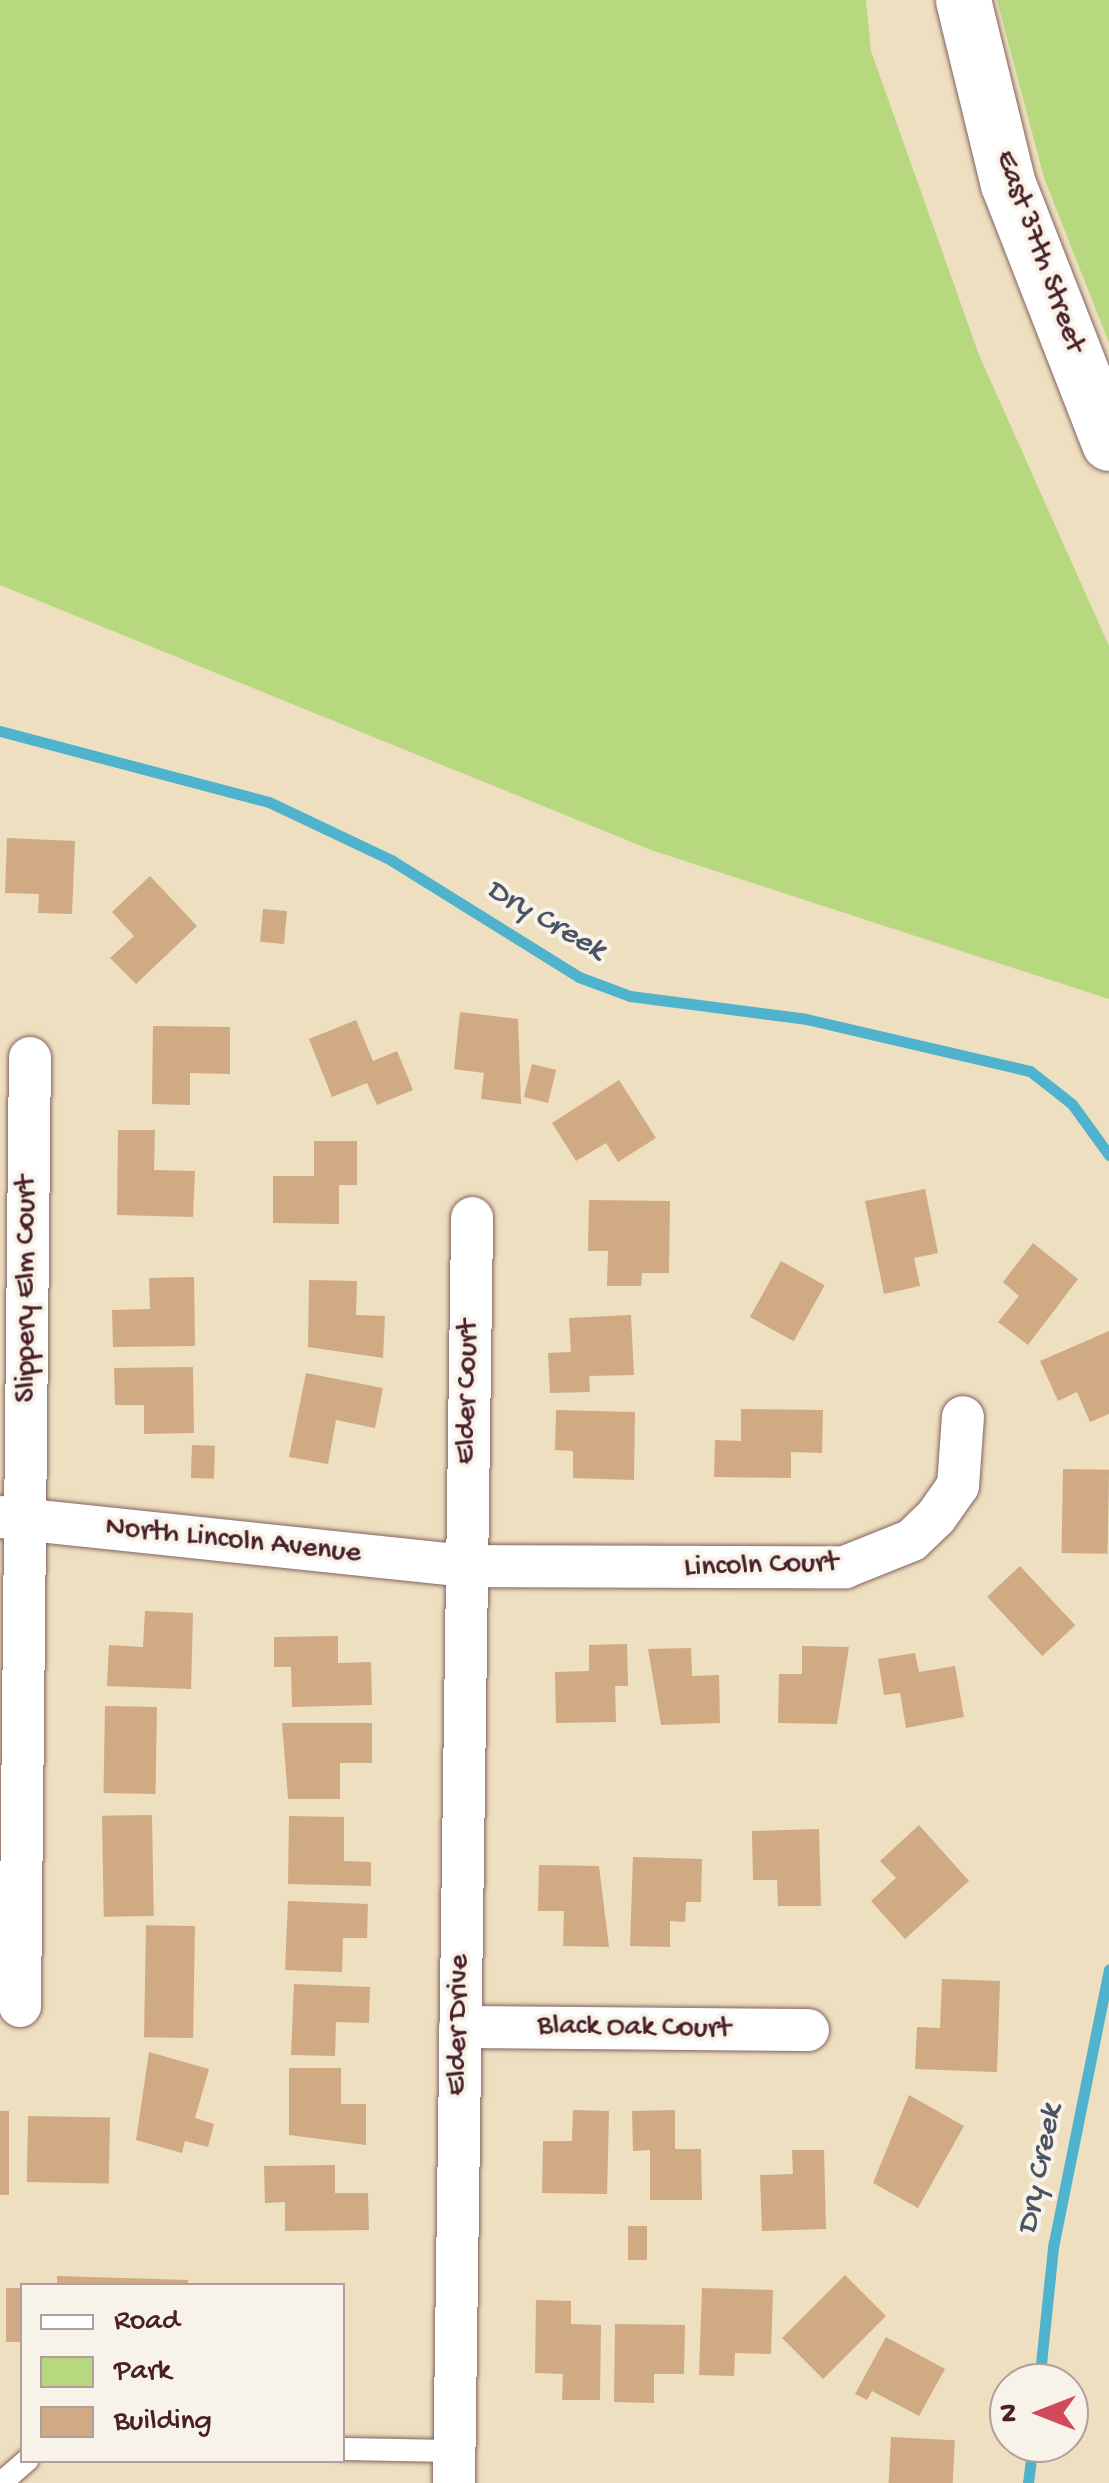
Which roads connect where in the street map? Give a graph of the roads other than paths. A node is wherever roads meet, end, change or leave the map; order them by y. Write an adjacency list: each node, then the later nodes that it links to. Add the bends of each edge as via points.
1 (963, 0): 2 (main road, East 37th Street, via 1008,184)
2 (1109, 443)
3 (30, 1058): 6 (street, Slippery Elm Court)
4 (472, 1218): 7 (street, Elder Court)
5 (962, 1417): 7 (street, Lincoln Court, via 958,1486 936,1518 912,1540 845,1568)
6 (13, 1518): 7 (street, North Lincoln Avenue); 8 (street, Slippery Elm Court)
7 (465, 1566): 9 (street, Elder Drive)
8 (20, 2006)
9 (460, 2027): 10 (street, Black Oak Court); 13 (street, Elder Drive)
10 (808, 2030)
11 (345, 2450): 13 (lane)
12 (24, 2463): 14 (lane)
13 (454, 2467)
14 (1, 2483)

